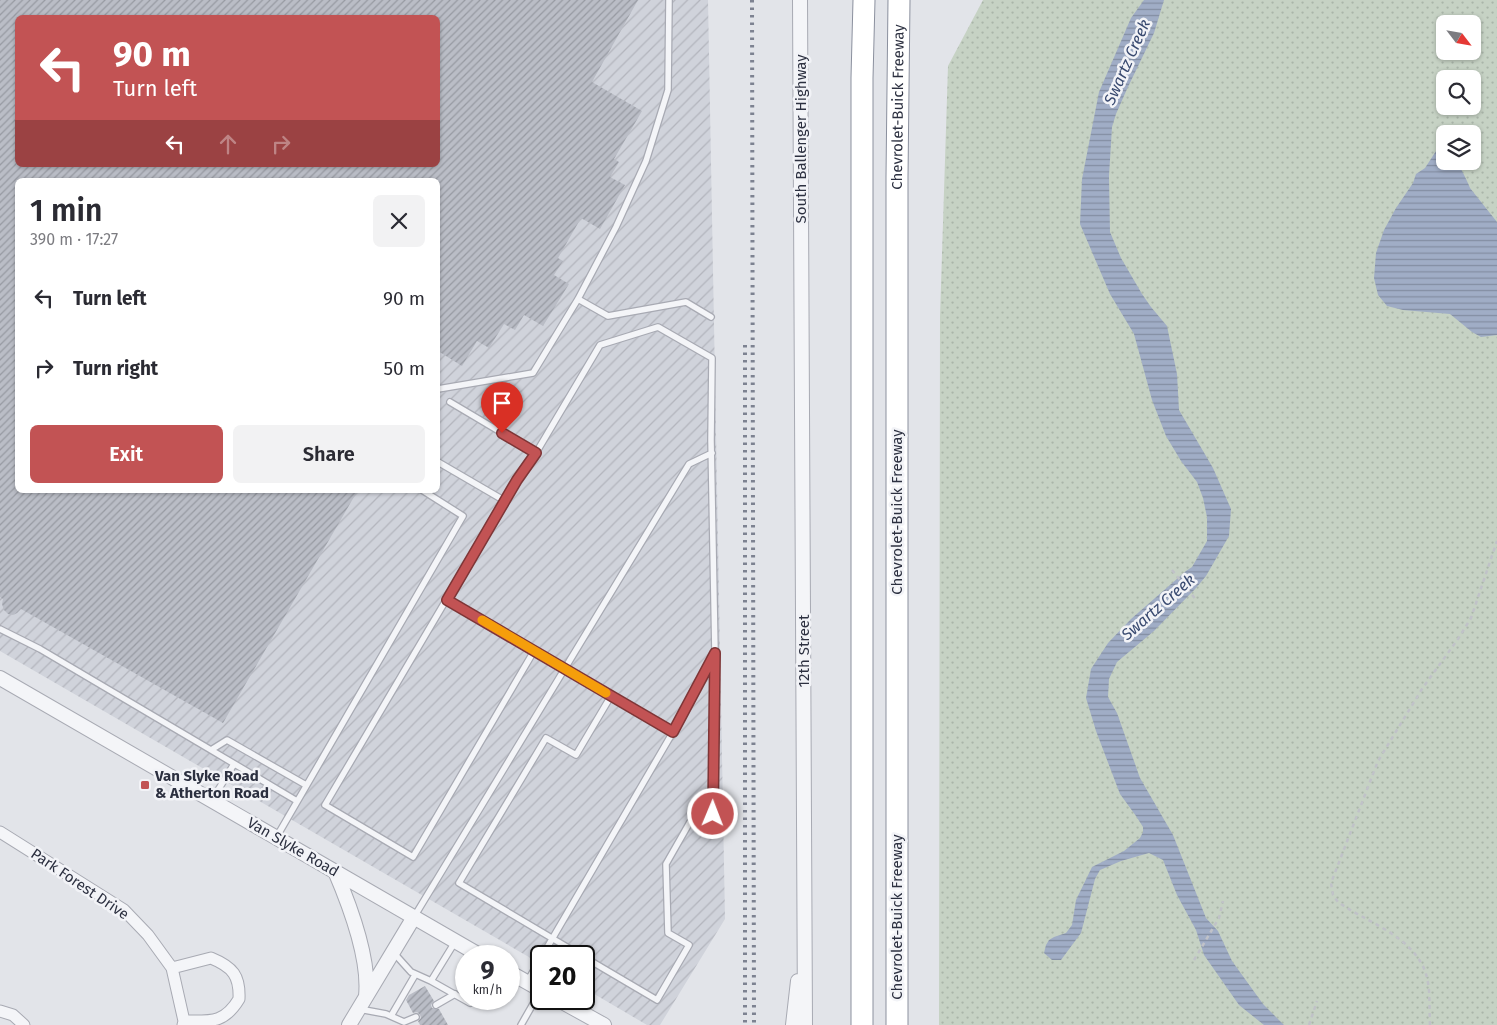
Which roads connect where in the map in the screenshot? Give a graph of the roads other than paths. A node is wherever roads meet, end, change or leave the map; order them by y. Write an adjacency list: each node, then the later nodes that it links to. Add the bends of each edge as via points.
1 (669, 0): 6 (lane, via 668,90 646,161)
2 (800, 0): 5 (street, South Ballenger Highway)
3 (864, 0): 61 (highway)
4 (899, 0): 62 (highway, Chevrolet-Buick Freeway)
5 (802, 278): 31 (street, 12th Street)
6 (578, 299): 7 (lane, via 608,316 686,302); 8 (lane, via 533,373)
7 (711, 317)
8 (440, 389)
9 (450, 402): 11 (lane)
10 (712, 452): 11 (lane, via 712,358 658,327 600,345); 18 (lane); 19 (lane, via 689,464)
11 (536, 453): 14 (lane)
12 (440, 463): 14 (lane)
13 (427, 493): 25 (lane, via 463,516)
14 (505, 501): 15 (lane)
15 (447, 600): 17 (lane); 17 (lane, via 325,805 413,857)
16 (0, 629): 23 (lane)
17 (534, 651): 19 (lane)
18 (715, 653): 22 (lane); 38 (lane, via 713,814 690,822 666,864 668,933 689,946 657,1000)
19 (564, 669): 21 (lane); 32 (lane)
20 (0, 678): 26 (street, Van Slyke Road)
21 (611, 696): 22 (lane); 33 (lane, via 576,755 546,738 459,883)
22 (673, 732): 33 (lane)
23 (211, 750): 24 (lane); 25 (lane, via 227,740)
24 (234, 764): 26 (lane); 27 (lane)
25 (306, 785): 27 (lane)
26 (212, 800): 29 (street, Van Slyke Road)
27 (297, 802): 29 (lane)
28 (0, 832): 39 (street, Park Forest Drive, via 124,910 148,935)
29 (276, 838): 30 (street, Van Slyke Road)
30 (335, 871): 32 (street, Van Slyke Road); 46 (street, via 366,966)
31 (806, 900): 59 (street); 60 (street, 12th Street)
32 (414, 917): 34 (street, Van Slyke Road); 37 (street)
33 (552, 938): 36 (lane); 43 (lane)
34 (455, 942): 35 (street, Van Slyke Road); 42 (lane)
35 (461, 945)
36 (563, 945)
37 (393, 952): 40 (lane); 46 (street)
38 (595, 964)
39 (172, 968): 54 (street, Park Forest Drive); 54 (street, Park Forest Drive, via 211,958 230,969 238,980 239,999 227,1015 215,1021)
40 (415, 975): 42 (lane); 52 (lane)
41 (520, 978): 43 (street)
42 (432, 981): 45 (lane)
43 (527, 982): 44 (street)
44 (530, 984)
45 (455, 994): 47 (lane)
46 (366, 996): 48 (street)
47 (436, 1005)
48 (359, 1009): 52 (lane); 57 (street)
49 (530, 1010): 55 (lane)
50 (577, 1010): 58 (street)
51 (0, 1011): 56 (street, via 13,1015)
52 (391, 1016): 53 (lane, via 404,1022)
53 (416, 1017)
54 (183, 1023)
55 (522, 1024)
56 (24, 1025)
57 (349, 1025)
58 (604, 1025)
59 (793, 1025)
60 (805, 1025)
61 (862, 1025)
62 (898, 1025)

